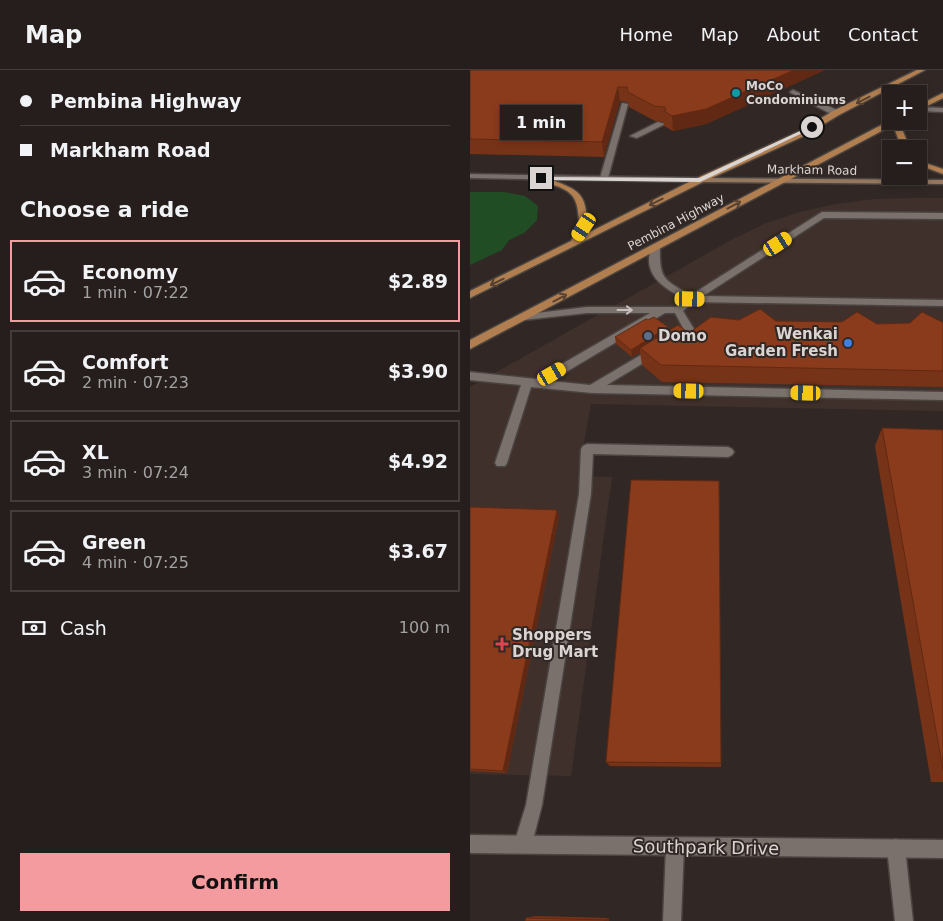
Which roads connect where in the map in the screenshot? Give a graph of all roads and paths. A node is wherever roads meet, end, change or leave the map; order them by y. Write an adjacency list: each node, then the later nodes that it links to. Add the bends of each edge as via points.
1 (922, 70): 8 (main road, Pembina Highway, one-way to 8)
2 (793, 92): 8 (street)
3 (943, 95): 5 (main road)
4 (624, 104): 16 (street)
5 (927, 104)
6 (927, 109): 7 (street)
7 (943, 110)
8 (836, 113): 17 (main road, Pembina Highway, via 801,134)
9 (661, 124): 11 (street)
10 (882, 128): 18 (main road, Pembina Highway)
11 (634, 136)
12 (927, 167): 13 (main road)
13 (943, 172)
14 (470, 176): 15 (street, Markham Road)
15 (541, 178): 16 (street, Markham Road); 21 (main road, via 572,190 581,200 584,227)
16 (604, 178): 17 (street, Markham Road)
17 (700, 180): 18 (street, Markham Road); 21 (main road, Pembina Highway, one-way to 21)
18 (782, 180): 19 (street, Markham Road); 22 (main road, Pembina Highway, one-way to 18)
19 (943, 182)
20 (943, 216): 24 (street, via 822,215)
21 (572, 244): 23 (main road, Pembina Highway, one-way to 23)
22 (655, 247): 24 (street, via 657,276); 28 (main road, Pembina Highway, one-way to 22)
23 (470, 295)
24 (690, 299): 25 (street); 27 (street)
25 (943, 303)
26 (664, 309): 27 (street); 28 (street, one-way to 26, via 587,310); 31 (street)
27 (678, 310): 32 (street, via 689,329)
28 (524, 317): 29 (main road, Pembina Highway)
29 (470, 345)
30 (470, 376): 31 (street)
31 (531, 383): 32 (street); 35 (street)
32 (592, 389): 33 (street)
33 (943, 396)
34 (728, 452): 37 (street, via 587,449 585,494 534,806)
35 (501, 464)
36 (470, 844): 37 (street, Southpark Drive)
37 (523, 844): 38 (street, Southpark Drive)
38 (675, 847): 39 (street, Southpark Drive); 41 (street)
39 (896, 848): 40 (street, Southpark Drive); 42 (street)
40 (943, 848)
41 (672, 921)
42 (904, 921)

